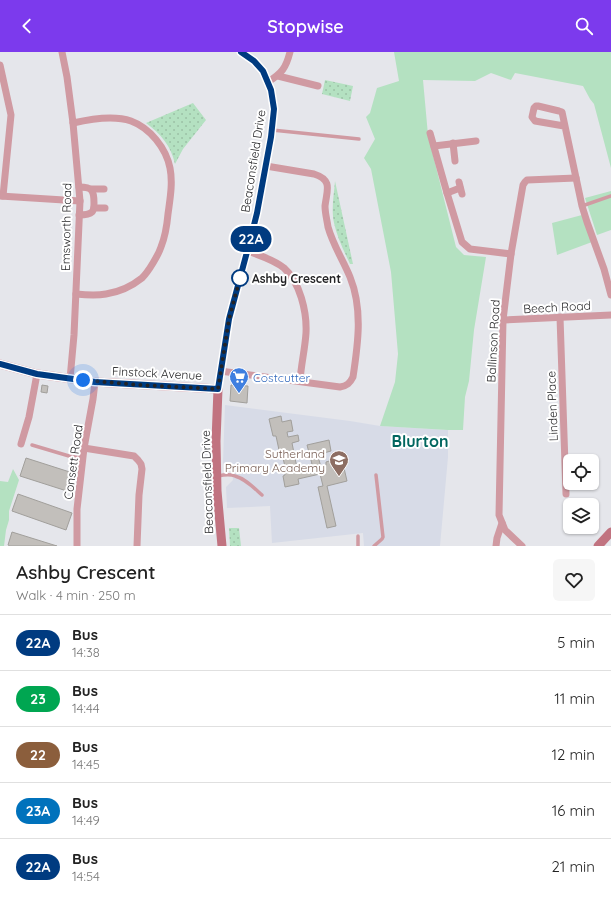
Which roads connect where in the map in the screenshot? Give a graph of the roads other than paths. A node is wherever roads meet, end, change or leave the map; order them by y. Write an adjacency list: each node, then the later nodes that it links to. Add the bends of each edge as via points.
1 (62, 52): 8 (street, Emsworth Road)
2 (241, 52): 6 (street, Beaconsfield Drive, via 254,61)
3 (290, 52): 5 (street, via 284,70)
4 (0, 65): 24 (street, via 11,115)
5 (278, 76): 6 (street); 7 (street)
6 (268, 82): 10 (street, Beaconsfield Drive, via 273,97)
7 (318, 86)
8 (73, 123): 19 (street, Emsworth Road); 33 (street, via 115,118 138,124 151,134 162,148 170,168 171,182 166,228 161,247 143,277 128,286 105,294)
9 (564, 126): 9 (street, via 535,121 532,117 534,108 538,106 562,112); 18 (street)
10 (272, 130): 12 (lane); 17 (street, Beaconsfield Drive)
11 (430, 133): 15 (street)
12 (358, 140)
13 (476, 141): 14 (street)
14 (453, 143): 15 (street); 16 (street)
15 (434, 146): 23 (street)
16 (455, 161)
17 (266, 166): 31 (street, Beaconsfield Drive); 43 (street, via 314,174 325,181 328,187 325,207 328,228 356,295 359,324 353,377 349,384 340,386)
18 (576, 178): 27 (street); 32 (street, Ballinson Road, via 525,182)
19 (79, 187): 21 (street); 26 (street, Emsworth Road)
20 (460, 188): 23 (street)
21 (91, 189): 22 (street); 28 (street, via 94,193)
22 (104, 189)
23 (447, 192): 32 (street, via 462,242 467,247)
24 (1, 196): 26 (street)
25 (611, 196): 27 (lane)
26 (80, 201): 30 (street, Emsworth Road)
27 (582, 206): 34 (street)
28 (94, 208): 29 (street); 30 (street, via 88,214)
29 (105, 208)
30 (79, 215): 33 (street, Emsworth Road)
31 (248, 251): 39 (street, Beaconsfield Drive, via 229,319); 43 (street, via 284,268 300,294 306,332)
32 (511, 254): 37 (street, Ballinson Road)
33 (76, 294): 41 (street, Emsworth Road)
34 (611, 295)
35 (611, 315): 36 (street, Beech Road)
36 (560, 317): 37 (street, Beech Road); 51 (street, Linden Place)
37 (503, 320): 53 (street, Ballinson Road, via 499,505)
38 (0, 364): 40 (street, Finstock Avenue)
39 (220, 371): 43 (street); 44 (street, Beaconsfield Drive)
40 (37, 374): 41 (street, Finstock Avenue); 45 (street)
41 (70, 379): 42 (street, Finstock Avenue)
42 (95, 382): 44 (street, Finstock Avenue); 47 (street, Consett Road)
43 (300, 382)
44 (218, 389): 50 (street, Beaconsfield Drive)
45 (21, 444)
46 (32, 445): 48 (lane)
47 (84, 448): 48 (street, Consett Road); 57 (street, via 134,456 141,464)
48 (83, 458): 56 (street, Consett Road, via 77,509)
49 (376, 475): 60 (lane, via 383,537)
50 (216, 476): 52 (lane, via 236,476); 58 (street, Beaconsfield Drive)
51 (566, 494)
52 (262, 495)
53 (502, 523): 61 (street); 62 (street, Ballinson Road, via 505,530)
54 (611, 532): 63 (street)
55 (358, 536): 59 (lane)
56 (77, 546)
57 (137, 546)
58 (222, 546)
59 (358, 546)
60 (374, 546)
61 (496, 546)
62 (522, 546)
63 (598, 546)

